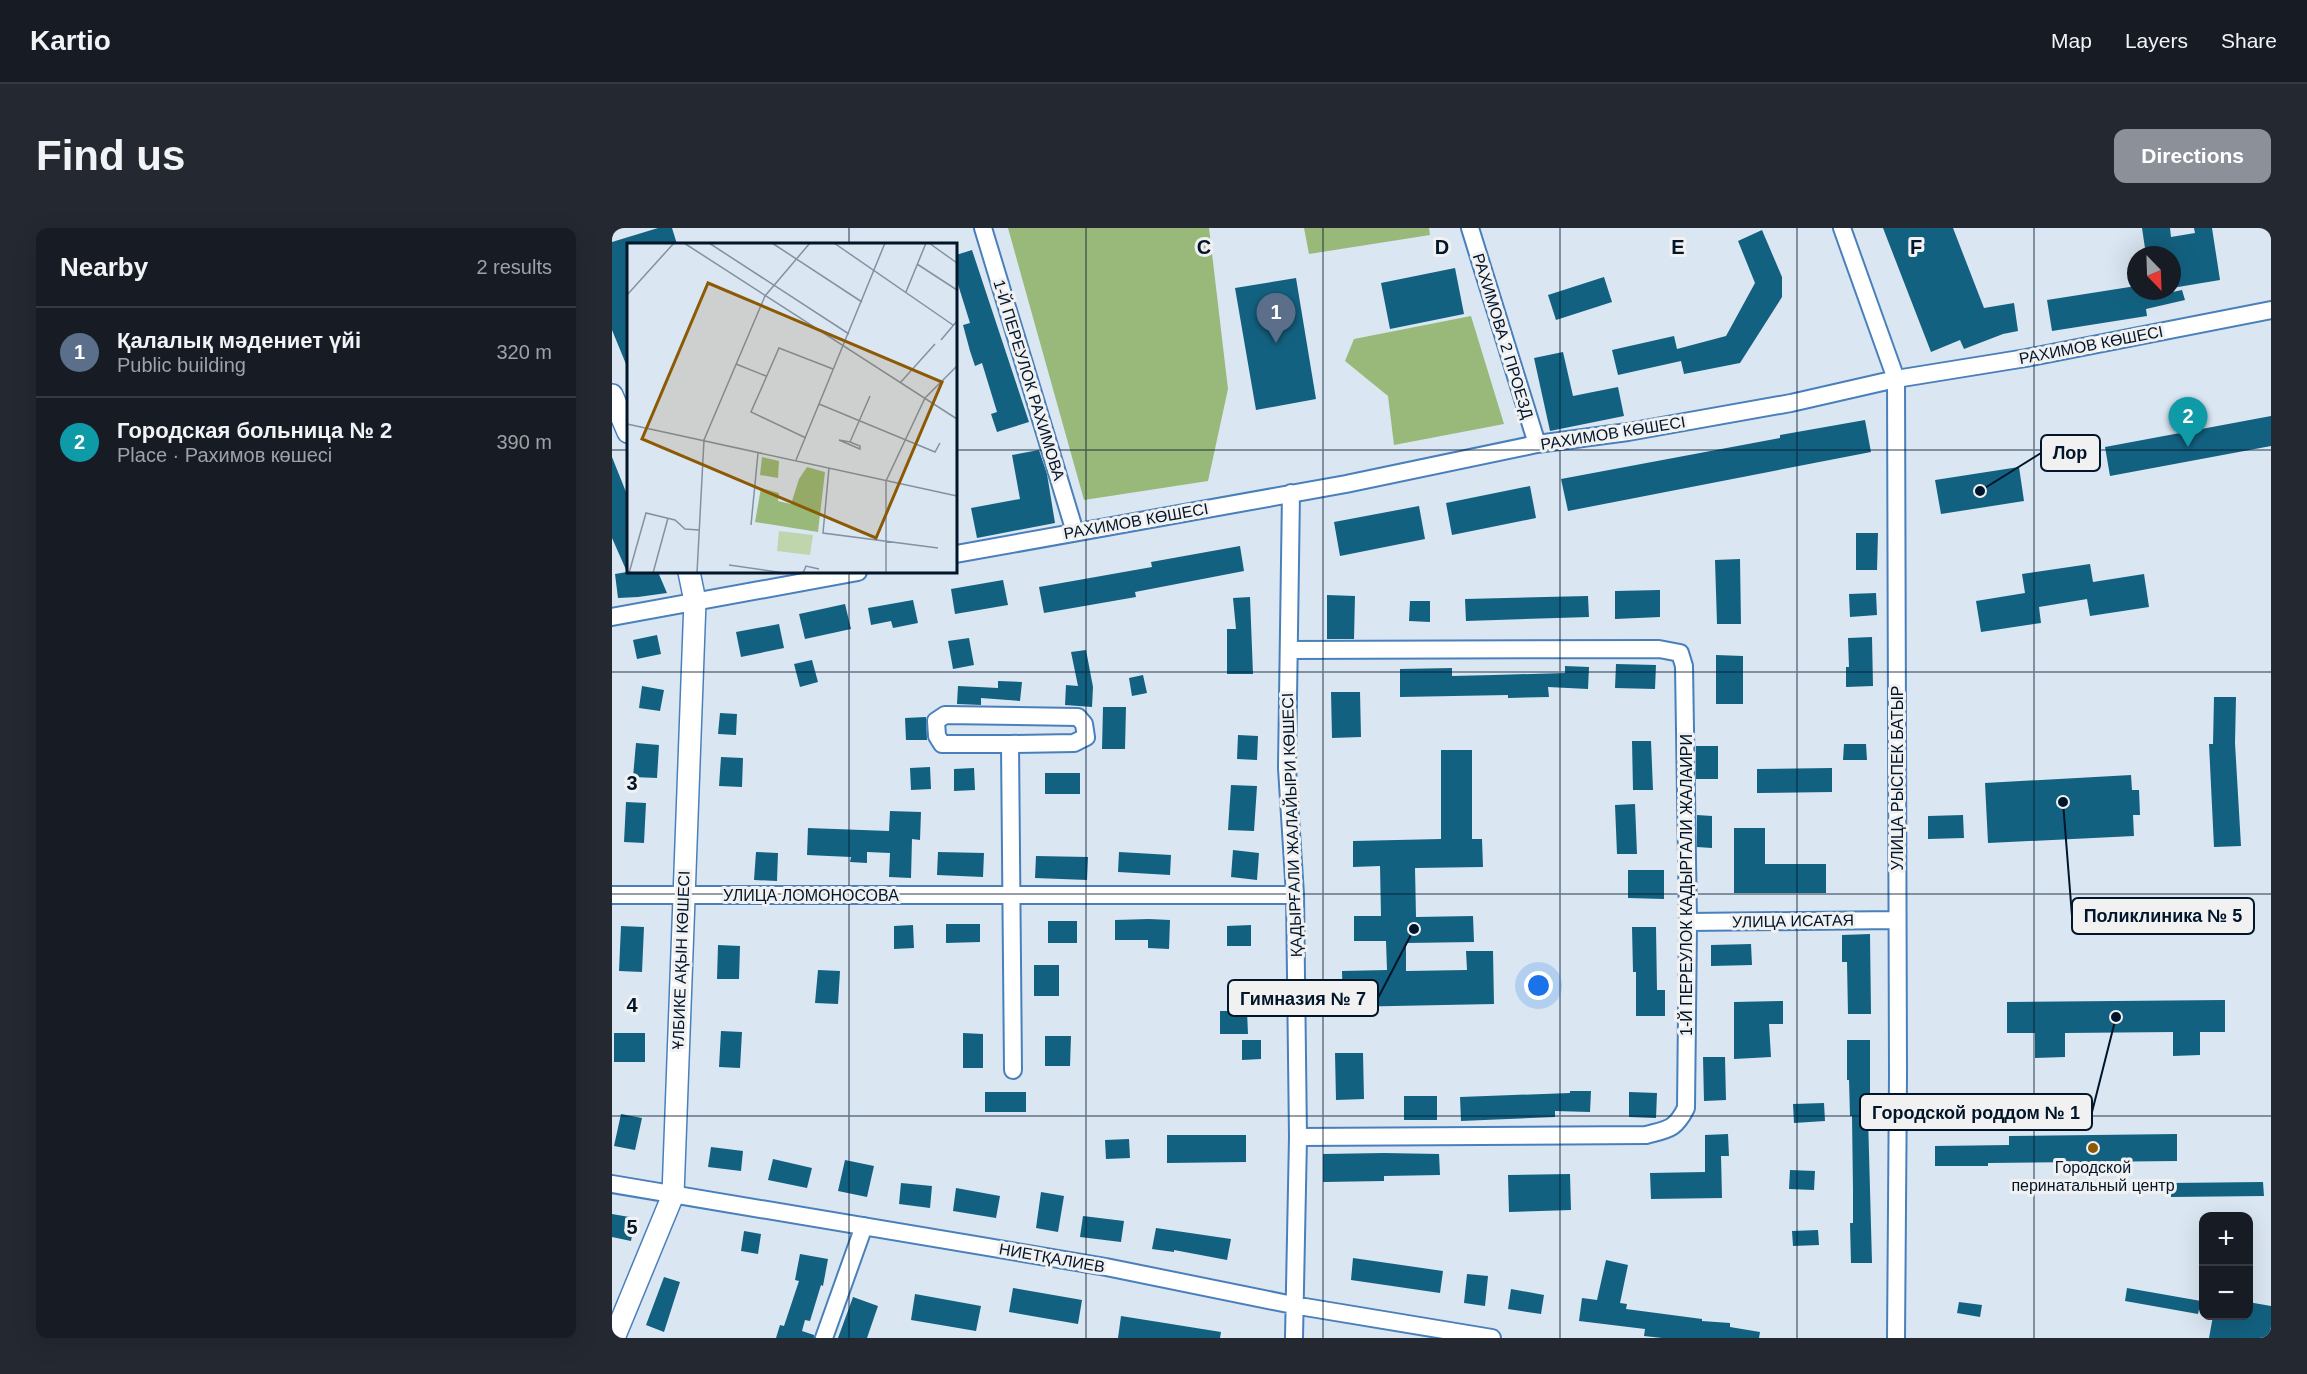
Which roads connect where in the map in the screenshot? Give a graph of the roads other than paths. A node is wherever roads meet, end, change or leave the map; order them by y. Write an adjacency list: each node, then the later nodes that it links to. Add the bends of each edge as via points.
1 (983, 228): 10 (street, 1-Й ПЕРЕУЛОК РАХИМОВА)
2 (1470, 228): 8 (street, РАХИМОВА 2 ПРОЕЗД)
3 (1842, 228): 5 (street, УЛИЦА РЫСПЕК БАТЫР)
4 (2271, 310): 5 (street, РАХИМОВ КӨШЕСІ)
5 (1896, 379): 8 (street, РАХИМОВ КӨШЕСІ, via 1791,403); 22 (street, УЛИЦА РЫСПЕК БАТЫР)
6 (612, 395): 7 (main road)
7 (627, 430)
8 (1537, 444): 9 (street, РАХИМОВ КӨШЕСІ)
9 (1291, 493): 10 (street, РАХИМОВ КӨШЕСІ); 16 (street, ҚАДЫРҒАЛИ ЖАЛАЙЫРИ КӨШЕСІ)
10 (1075, 532): 11 (street, РАХИМОВ КӨШЕСІ)
11 (957, 554)
12 (689, 573): 14 (main road, ҰЛБИКЕ АҚЫН КӨШЕСІ)
13 (852, 573): 14 (street)
14 (695, 601): 15 (street); 18 (main road, ҰЛБИКЕ АҚЫН КӨШЕСІ)
15 (612, 617)
16 (1289, 650): 20 (street, ҚАДЫРҒАЛИ ЖАЛАЙЫРИ КӨШЕСІ, via 1287,768); 23 (street, 1-Й ПЕРЕУЛОК КАДЫРГАЛИ ЖАЛАИРИ, via 1659,649 1680,653 1684,666)
17 (1010, 744): 17 (street, via 1074,743 1086,737 1084,724 1078,717 945,715 936,721 942,744); 19 (street)
18 (683, 895): 19 (street, УЛИЦА ЛОМОНОСОВА); 21 (street, УЛИЦА ЛОМОНОСОВА); 27 (main road, ҰЛБИКЕ АҚЫН КӨШЕСІ)
19 (1011, 895): 20 (street, УЛИЦА ЛОМОНОСОВА); 24 (street)
20 (1295, 895): 25 (street, ҚАДЫРҒАЛИ ЖАЛАЙЫРИ КӨШЕСІ)
21 (612, 896)
22 (1897, 920): 23 (street, УЛИЦА ИСАТАЯ); 34 (street, УЛИЦА РЫСПЕК БАТЫР)
23 (1688, 922): 25 (street, 1-Й ПЕРЕУЛОК КАДЫРГАЛИ ЖАЛАИРИ, via 1686,1108 1678,1124 1646,1135)
24 (1012, 1070)
25 (1298, 1137): 29 (street, ҚАДЫРҒАЛИ ЖАЛАЙЫРИ КӨШЕСІ)
26 (612, 1184): 27 (street, НИЕТҚАЛИЕВ)
27 (673, 1195): 28 (street, НИЕТҚАЛИЕВ); 30 (main road, ҰЛБИКЕ АҚЫН КӨШЕСІ)
28 (864, 1226): 29 (street, НИЕТҚАЛИЕВ, via 1106,1267); 31 (street)
29 (1293, 1305): 32 (street, ҚАДЫРҒАЛИ ЖАЛАЙЫРИ КӨШЕСІ); 33 (street, НИЕТҚАЛИЕВ)
30 (614, 1338)
31 (824, 1338)
32 (1294, 1338)
33 (1492, 1338)
34 (1896, 1338)

